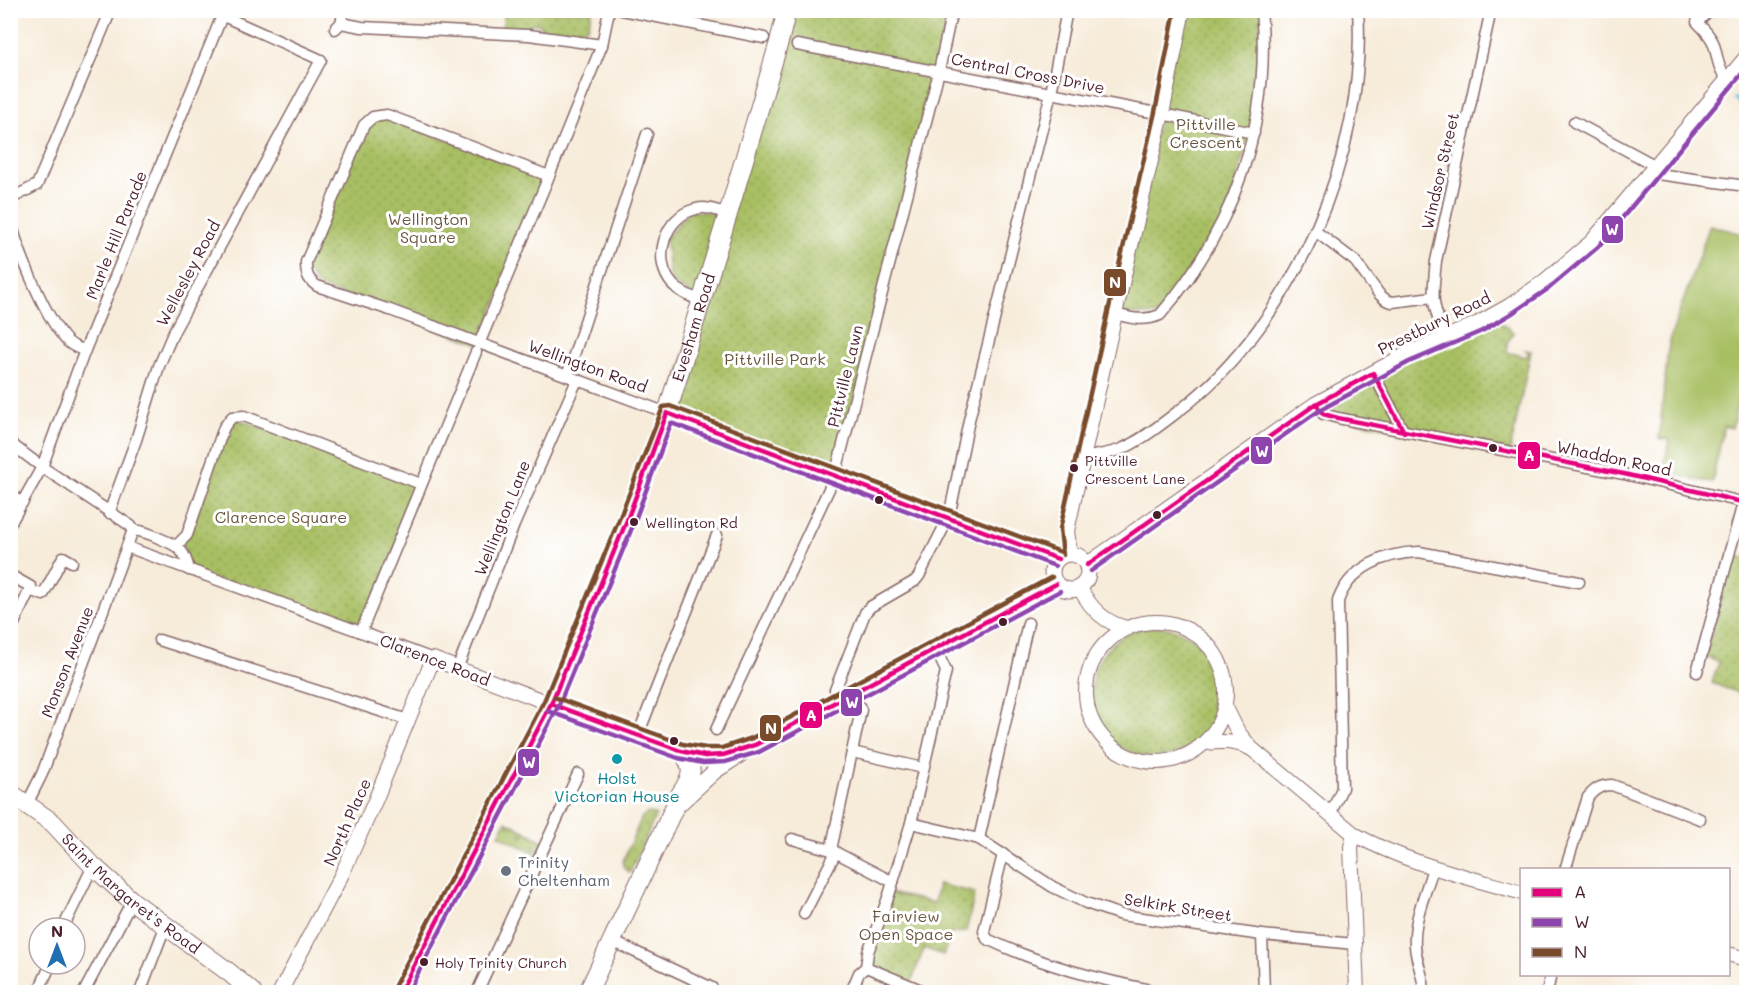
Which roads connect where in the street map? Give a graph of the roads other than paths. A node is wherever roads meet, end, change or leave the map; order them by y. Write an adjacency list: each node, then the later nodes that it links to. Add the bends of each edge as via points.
1 (111, 10): 29 (street, via 37,185)
2 (210, 10): 14 (street)
3 (344, 10): 16 (street, via 338,26 528,35)
4 (609, 10): 16 (street)
5 (622, 10): 15 (street)
6 (787, 10): 30 (main road, Evesham Road)
7 (952, 10): 19 (street, Pittville Lawn)
8 (1067, 10): 21 (street)
9 (1183, 10): 22 (street)
10 (1261, 10): 24 (street, via 1262,78)
11 (1358, 10): 32 (street, via 1356,84 1348,132 1338,172)
12 (1491, 10): 33 (street, Windsor Street, via 1440,236)
13 (1710, 10): 20 (street, via 1697,22 1712,40 1722,74)
14 (222, 16): 38 (street, Marle Hill Parade); 52 (street, Wellesley Road, via 321,60 174,331)
15 (764, 38)
16 (602, 45): 27 (street)
17 (797, 45): 19 (street, Central Cross Drive)
18 (1746, 58): 20 (main road, Prestbury Road)
19 (939, 71): 21 (street, Central Cross Drive); 47 (street, Pittville Lawn)
20 (1728, 79): 26 (main road, Prestbury Road)
21 (1051, 93): 22 (street, Central Cross Drive); 53 (street)
22 (1162, 114): 24 (street, Central Cross Drive); 35 (street)
23 (1574, 122): 26 (street)
24 (1254, 133): 35 (street, via 1227,214 1179,292 1153,318 1142,320)
25 (647, 134): 40 (street, Wellington Lane)
26 (1653, 169): 28 (street); 36 (main road, Prestbury Road, via 1592,242 1560,270 1502,311)
27 (549, 176): 37 (street); 37 (street, via 387,115 373,117 364,125 306,262 307,275 317,286 390,310)
28 (1746, 186)
29 (10, 199)
30 (728, 214): 34 (main road, Evesham Road); 34 (street, via 708,208 689,211 675,220 664,239 662,256 670,281 678,290)
31 (10, 218): 38 (street, via 47,311 69,342)
32 (1315, 231): 33 (street, via 1355,261 1386,300); 45 (street, via 1262,325 1208,387 1166,421 1120,450)
33 (1432, 297): 36 (street, Windsor Street)
34 (702, 301): 42 (main road, Evesham Road)
35 (1115, 314): 45 (street)
36 (1446, 338): 39 (main road, Prestbury Road)
37 (477, 348): 40 (street, Wellington Road); 48 (street)
38 (85, 351): 46 (street, Marle Hill Parade)
39 (1373, 373): 41 (main road, Prestbury Road); 43 (street)
40 (572, 378): 42 (street, Wellington Road); 77 (street, Wellington Lane)
41 (1316, 405): 43 (street, Whaddon Road, via 1323,414); 61 (main road, Prestbury Road)
42 (667, 413): 47 (street, Wellington Road); 80 (main road, Evesham Road)
43 (1404, 432): 51 (street, Whaddon Road, via 1624,474)
44 (10, 443): 46 (street)
45 (1084, 458): 59 (street, via 1066,531)
46 (42, 467): 50 (street, Marle Hill Parade); 52 (street)
47 (835, 476): 53 (street, Wellington Road); 83 (street, Pittville Lawn)
48 (421, 484): 57 (street, via 244,416 232,417 224,428 187,535); 72 (street)
49 (10, 496): 50 (street)
50 (23, 502): 54 (street, Marle Hill Parade)
51 (1745, 503): 78 (street)
52 (109, 513): 55 (street)
53 (948, 517): 59 (street, Wellington Road); 79 (street, via 915,581 867,610 836,690)
54 (10, 524)
55 (133, 530): 57 (street); 58 (street, Monson Avenue)
56 (717, 535): 84 (street)
57 (177, 545): 62 (street)
58 (127, 547): 62 (street, Clarence Road); 93 (street, Monson Avenue, via 42,774)
59 (1064, 556): 61 (main road, via 1080,557); 65 (main road, via 1052,568)
60 (72, 562): 67 (street, via 63,557 43,595)
61 (1087, 565): 66 (main road, via 1088,578)
62 (189, 570): 72 (street, Clarence Road)
63 (10, 575): 67 (street, via 31,587)
64 (1579, 582): 95 (street, via 1419,552 1392,555 1364,567 1347,583 1338,601 1342,788)
65 (1056, 584): 66 (main road, via 1070,591); 75 (main road)
66 (1080, 588): 68 (street, via 1087,602)
67 (29, 590): 71 (street)
68 (1104, 619): 70 (street); 74 (street)
69 (1028, 623): 100 (street)
70 (1127, 628): 74 (street); 81 (street, via 1157,622 1177,625 1196,634 1221,665 1226,685)
71 (10, 632)
72 (361, 632): 76 (street, Clarence Road)
73 (159, 640): 82 (street, via 171,650)
74 (1106, 642): 85 (street, via 1094,660 1086,690 1093,722 1105,739 1131,757 1158,762 1185,756)
75 (935, 648): 79 (main road); 90 (street, via 946,670)
76 (433, 659): 77 (street, Clarence Road); 82 (street, North Place)
77 (457, 669): 80 (street, Clarence Road)
78 (1697, 672)
79 (846, 696): 86 (main road); 89 (street, via 861,711)
80 (551, 704): 84 (main road, Clarence Road); 127 (main road, Evesham Road)
81 (1225, 706): 85 (street, via 1218,726); 87 (street)
82 (408, 720): 126 (street, North Place, via 339,880)
83 (716, 730)
84 (638, 735): 88 (main road, Clarence Road)
85 (1205, 743): 87 (street, via 1235,742)
86 (755, 745): 88 (main road, Clarence Road, via 723,755); 94 (main road, via 715,771)
87 (1252, 749): 95 (street)
88 (681, 751): 94 (main road, via 689,760 691,773)
89 (852, 752): 90 (street); 101 (street)
90 (923, 768): 97 (street)
91 (578, 774): 128 (street)
92 (10, 793): 93 (main road, Saint Margaret's Road)
93 (27, 804): 103 (main road, Saint Margaret's Road, via 60,829)
94 (675, 808): 113 (main road)
95 (1331, 813): 98 (street)
96 (1700, 819): 105 (street, via 1612,785 1602,786 1588,797)
97 (911, 823): 100 (street, Selkirk Street); 106 (street)
98 (1354, 834): 104 (street); 114 (street)
99 (792, 839): 101 (street)
100 (979, 839): 102 (street, Selkirk Street)
101 (834, 851): 106 (street); 109 (street)
102 (1003, 854): 112 (street, Selkirk Street, via 1053,887 1121,915); 121 (street, via 984,931 987,939)
103 (93, 866): 108 (main road, Saint Margaret's Road); 110 (street)
104 (1433, 868): 107 (street); 135 (street, via 1415,931)
105 (1566, 868)
106 (893, 882): 117 (street, via 867,952)
107 (1520, 893)
108 (132, 901): 111 (main road, Saint Margaret's Road); 123 (street)
109 (804, 914)
110 (69, 916)
111 (165, 927): 124 (street); 125 (main road, Saint Margaret's Road)
112 (1262, 935): 114 (street, Selkirk Street); 133 (street)
113 (612, 941): 120 (street); 129 (main road)
114 (1354, 944): 134 (street)
115 (1730, 955): 116 (street)
116 (1746, 959)
117 (866, 967): 130 (street, via 859,973); 131 (street)
118 (46, 976): 122 (street)
119 (1551, 976): 136 (street)
120 (712, 988)
121 (1126, 989): 132 (street)
122 (38, 993)
123 (84, 993)
124 (140, 993)
125 (252, 993)
126 (280, 993)
127 (400, 993)
128 (477, 993)
129 (588, 993)
130 (851, 993)
131 (926, 993)
132 (1160, 993)
133 (1264, 993)
134 (1357, 993)
135 (1424, 993)
136 (1548, 993)

